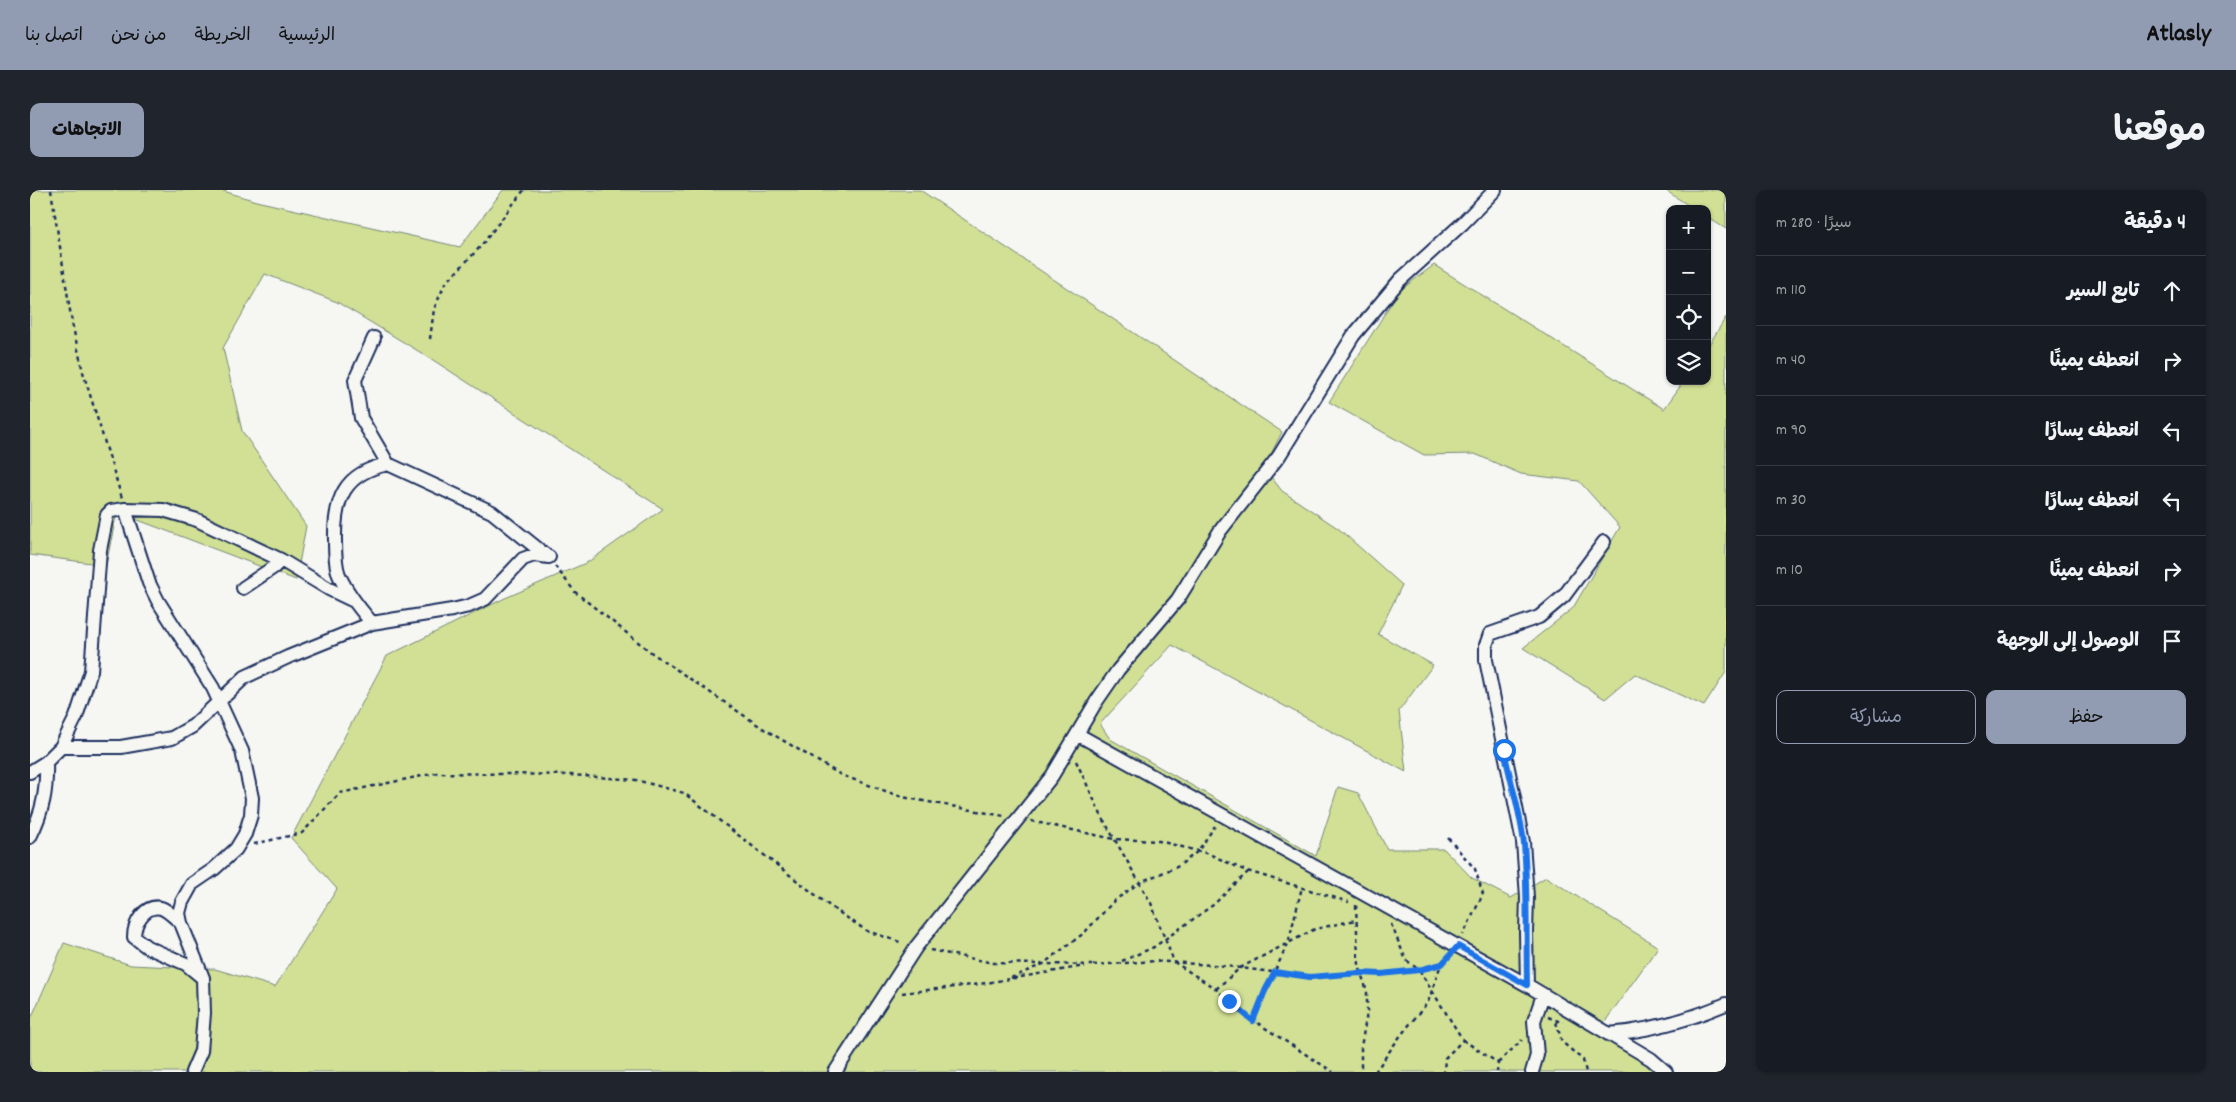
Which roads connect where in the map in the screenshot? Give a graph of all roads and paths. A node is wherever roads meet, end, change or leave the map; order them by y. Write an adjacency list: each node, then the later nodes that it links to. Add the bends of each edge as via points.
1 (51, 190): 7 (path, via 83,372)
2 (524, 190): 5 (path, via 481,246 444,284 434,308)
3 (1495, 190): 15 (street, via 1400,280 1353,336 1279,456 1220,531 1178,598 1118,670)
4 (374, 338): 6 (street, via 355,380 361,418)
5 (430, 339)
6 (388, 464): 9 (street, via 492,512); 12 (street, via 372,467 348,483 337,504 335,552 338,573)
7 (125, 509): 10 (street, via 163,510 197,520); 14 (street, via 149,583); 16 (street, via 111,511 107,515 100,550 91,671 76,717)
8 (1604, 542): 50 (street, via 1564,596 1539,617 1490,634 1486,645 1498,723 1524,842)
9 (548, 557): 13 (street, via 523,559 485,598 469,606); 21 (path, via 575,592 652,654 841,776 902,797)
10 (281, 560): 11 (street); 12 (street)
11 (243, 588)
12 (352, 600): 13 (street)
13 (372, 623): 14 (street, via 245,678)
14 (219, 700): 16 (street, via 193,726 172,738 121,747); 25 (street, via 242,751 252,798 251,815)
15 (1077, 734): 17 (street); 20 (street)
16 (61, 747): 18 (street)
17 (1070, 748): 21 (street); 24 (path)
18 (46, 762): 19 (street); 22 (street, via 47,784 41,816)
19 (30, 772)
20 (1222, 816): 26 (path); 37 (street)
21 (1019, 819): 24 (path); 38 (street)
22 (30, 837)
23 (1448, 838): 37 (path, via 1475,868 1483,894)
24 (1114, 839): 26 (path, via 1159,841); 28 (path)
25 (236, 849): 33 (street, via 186,891 179,913); 38 (path, via 302,833 340,793 436,773 571,775 636,780 684,793 868,932)
26 (1198, 851): 27 (path); 28 (path, via 1179,866)
27 (1249, 871): 29 (path); 35 (path, via 1213,905)
28 (1140, 882): 35 (path, via 1152,903); 41 (path, via 1114,901 1084,933)
29 (1302, 887): 30 (path); 36 (path)
30 (1356, 904): 31 (path); 32 (path)
31 (1364, 907)
32 (1356, 920): 36 (path, via 1315,929); 47 (path)
33 (181, 923): 48 (street); 48 (street, via 162,908 152,908 143,913 134,937 186,964)
34 (1391, 923): 45 (path, via 1406,960)
35 (1165, 939): 39 (path); 40 (path)
36 (1288, 944): 44 (path); 46 (path)
37 (1458, 946): 42 (path); 50 (street)
38 (916, 948): 41 (path, via 993,963); 53 (street)
39 (1174, 962): 40 (path); 44 (path); 51 (path)
40 (1118, 963): 43 (path)
41 (1043, 964): 43 (path); 49 (path)
42 (1442, 964): 45 (path); 52 (path)
43 (1092, 965): 49 (path)
44 (1240, 968): 46 (path); 51 (path)
45 (1419, 970): 47 (path); 52 (path)
46 (1275, 972): 47 (path, via 1310,977); 56 (path)
47 (1360, 973): 65 (path, via 1367,991 1367,1013 1360,1047)
48 (203, 978): 62 (street, via 201,1051)
49 (1005, 980): 53 (path)
50 (1527, 985): 54 (street)
51 (1216, 989): 56 (path)
52 (1432, 990): 60 (path); 66 (path, via 1428,1002)
53 (886, 995): 63 (street)
54 (1543, 995): 58 (street, via 1536,1010); 59 (street)
55 (1726, 1004): 59 (street, via 1640,1031)
56 (1253, 1021): 64 (path)
57 (1556, 1022): 70 (path, via 1562,1042 1583,1060)
58 (1534, 1028): 61 (path); 69 (street, via 1537,1055)
59 (1608, 1034): 71 (street)
60 (1463, 1040): 61 (path); 67 (path, via 1445,1058)
61 (1498, 1063): 68 (path)
62 (192, 1072)
63 (835, 1072)
64 (1333, 1072)
65 (1361, 1072)
66 (1375, 1072)
67 (1444, 1072)
68 (1497, 1072)
69 (1532, 1072)
70 (1586, 1072)
71 (1666, 1072)

